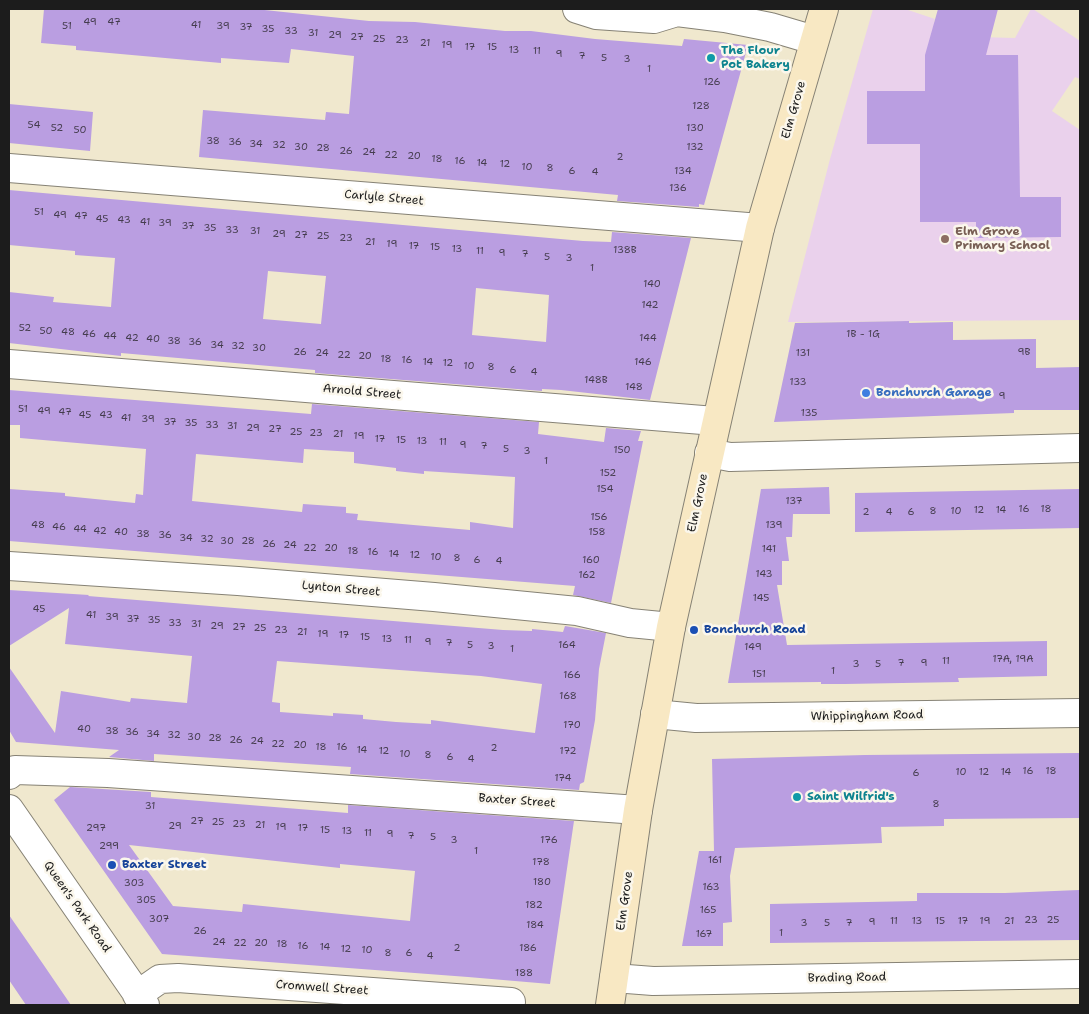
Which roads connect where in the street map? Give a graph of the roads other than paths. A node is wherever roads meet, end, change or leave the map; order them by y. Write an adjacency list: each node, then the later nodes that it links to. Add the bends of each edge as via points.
1 (577, 9): 3 (street, via 596,15 654,19 678,12)
2 (824, 9): 4 (street, Elm Grove)
3 (750, 16): 4 (street)
4 (814, 40): 6 (street, Elm Grove)
5 (9, 168): 6 (street, Carlyle Street)
6 (760, 228): 8 (street, Elm Grove)
7 (9, 364): 8 (street, Arnold Street)
8 (716, 421): 10 (street, Elm Grove)
9 (1080, 448): 10 (street, via 730,457)
10 (709, 453): 12 (street, Elm Grove)
11 (9, 566): 12 (street, Lynton Street, via 434,597 577,611 630,623)
12 (671, 627): 14 (street, Elm Grove)
13 (1080, 713): 14 (street, Whippingham Road, via 696,718)
14 (655, 714): 17 (street, Elm Grove)
15 (9, 775): 17 (street, Baxter Street, via 15,770 108,774)
16 (9, 809): 20 (street, Queen's Park Road)
17 (638, 810): 19 (street, Elm Grove)
18 (1080, 974): 19 (street, Brading Road, via 653,981)
19 (614, 978): 23 (street, Elm Grove)
20 (141, 1000): 21 (street, Cromwell Street, via 160,979 178,978)
21 (457, 1002): 22 (street, Cromwell Street)
22 (511, 1002)
23 (610, 1005)

